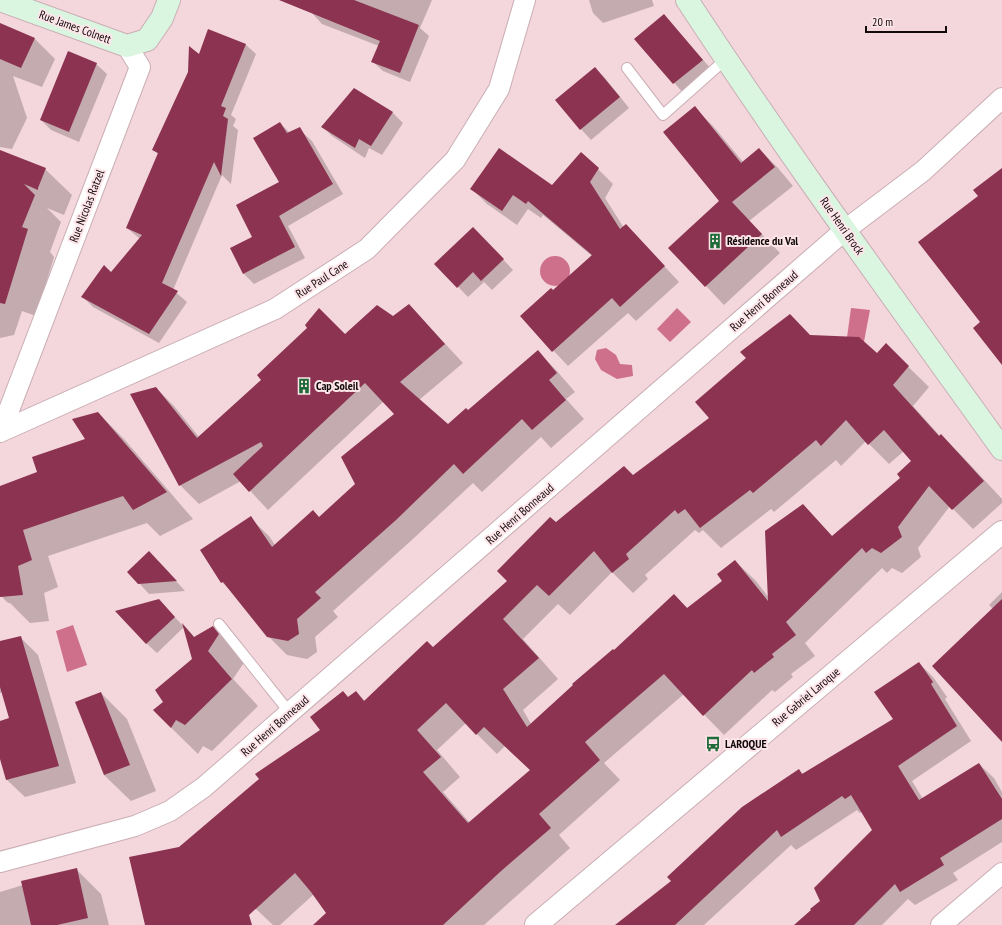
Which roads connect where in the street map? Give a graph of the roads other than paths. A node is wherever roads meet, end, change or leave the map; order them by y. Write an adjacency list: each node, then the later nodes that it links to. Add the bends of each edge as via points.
1 (0, 0): 5 (main road, Rue James Colnett)
2 (169, 0): 5 (main road, via 162,18 147,40)
3 (525, 0): 10 (street, Rue Paul Cane, via 499,89 455,160 367,249 275,309)
4 (687, 0): 6 (main road, Rue Henri Brock)
5 (127, 46): 10 (street, Rue Nicolas Ratzel, via 140,67)
6 (726, 59): 7 (lane, via 664,114); 9 (main road, Rue Henri Brock)
7 (627, 68)
8 (1002, 98): 9 (street, Rue Henri Bonneaud, via 924,171)
9 (845, 230): 11 (main road, Rue Henri Brock); 14 (street, Rue Henri Bonneaud)
10 (0, 431)
11 (1002, 448)
12 (1002, 532): 17 (street, Rue Gabriel Laroque)
13 (219, 624): 14 (lane)
14 (290, 713): 15 (street, Rue Henri Bonneaud, via 204,787 170,811 135,826)
15 (0, 862)
16 (1002, 873): 18 (street)
17 (536, 925)
18 (941, 925)

